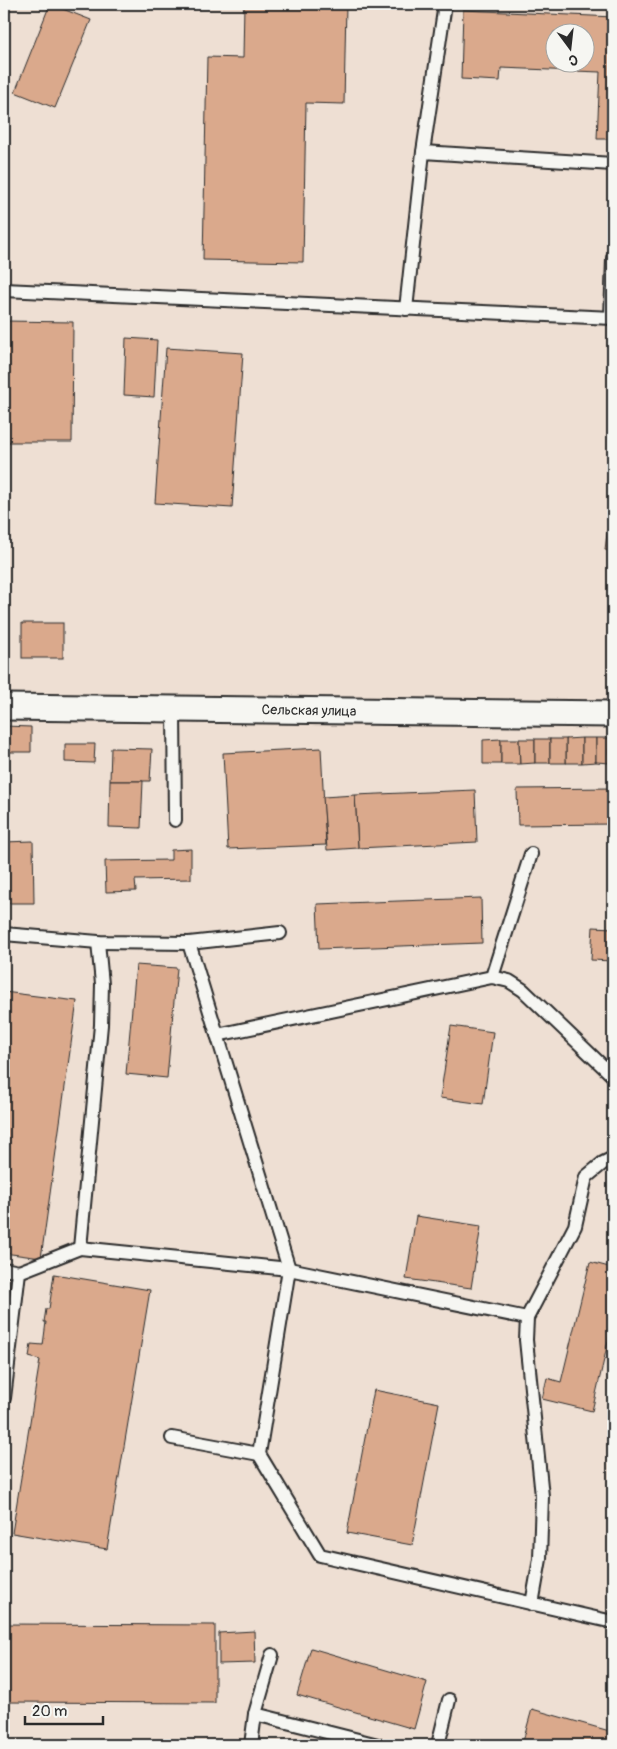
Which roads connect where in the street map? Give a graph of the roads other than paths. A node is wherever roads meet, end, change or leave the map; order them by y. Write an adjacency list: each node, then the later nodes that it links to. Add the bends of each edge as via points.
1 (444, 4): 2 (lane)
2 (424, 152): 3 (lane); 6 (lane)
3 (613, 164)
4 (613, 258): 7 (lane)
5 (4, 290): 6 (lane)
6 (406, 308): 7 (lane)
7 (612, 318)
8 (4, 707): 9 (street, Сельская улица)
9 (174, 709): 10 (street, Сельская улица); 11 (lane)
10 (613, 714)
11 (175, 820)
12 (531, 854): 17 (lane)
13 (280, 933): 16 (lane)
14 (4, 934): 15 (lane)
15 (98, 942): 16 (lane); 21 (lane, via 101,1025)
16 (188, 943): 18 (lane)
17 (492, 977): 18 (lane); 19 (lane, via 509,981 523,990)
18 (217, 1035): 23 (lane)
19 (613, 1076)
20 (613, 1158): 25 (lane, via 586,1177 575,1226)
21 (80, 1248): 23 (lane); 24 (lane)
22 (4, 1269): 24 (lane)
23 (289, 1270): 25 (lane); 28 (lane)
24 (19, 1272): 26 (lane)
25 (527, 1318): 29 (lane, via 526,1340 542,1496 540,1559)
26 (4, 1398)
27 (172, 1438): 28 (lane)
28 (259, 1454): 29 (lane, via 320,1555)
29 (532, 1604): 30 (lane)
30 (613, 1622)
31 (272, 1655): 33 (lane)
32 (449, 1700): 36 (lane)
33 (255, 1714): 34 (lane); 35 (lane)
34 (251, 1745)
35 (378, 1745)
36 (438, 1745)

